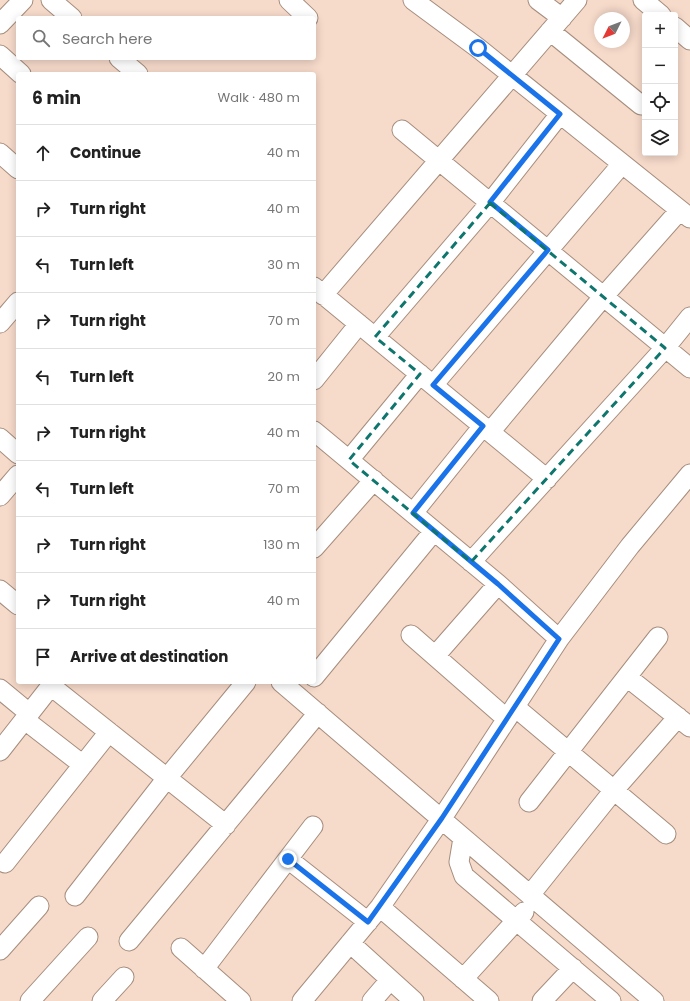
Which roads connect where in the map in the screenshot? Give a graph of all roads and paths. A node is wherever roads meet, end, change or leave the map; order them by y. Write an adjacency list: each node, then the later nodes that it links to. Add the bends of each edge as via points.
1 (23, 0): 12 (street)
2 (52, 0): 10 (street)
3 (290, 0): 11 (street)
4 (403, 0): 5 (street)
5 (412, 0): 20 (street)
6 (538, 0): 13 (street)
7 (577, 0): 13 (street)
8 (643, 0): 9 (street)
9 (657, 12)
10 (70, 16)
11 (306, 16)
12 (0, 24)
13 (556, 24): 20 (street); 21 (street)
14 (678, 30): 15 (street)
15 (690, 40)
16 (0, 55): 18 (street)
17 (121, 60): 19 (street)
18 (19, 72)
19 (136, 72)
20 (511, 75): 22 (street); 25 (street)
21 (641, 105)
22 (560, 114): 26 (street); 28 (street)
23 (402, 130): 25 (street)
24 (0, 153): 27 (street)
25 (438, 160): 28 (street); 31 (street)
26 (622, 164): 29 (street); 30 (street)
27 (16, 167)
28 (490, 202): 30 (street); 37 (street)
29 (687, 214): 32 (street)
30 (548, 250): 32 (street); 41 (street)
31 (319, 291): 36 (street)
32 (604, 297): 38 (street); 42 (street)
33 (16, 304): 35 (street)
34 (690, 317): 38 (street)
35 (0, 323)
36 (359, 324): 37 (street); 40 (street)
37 (375, 337): 41 (street)
38 (665, 348): 39 (street); 47 (street)
39 (690, 368)
40 (316, 378)
41 (426, 380): 42 (street); 44 (street)
42 (487, 429): 47 (street); 50 (street)
43 (316, 433): 44 (street)
44 (350, 460): 48 (street)
45 (690, 474): 59 (street, via 630,546)
46 (16, 477): 49 (street)
47 (546, 479): 53 (street)
48 (374, 480): 50 (street); 52 (street)
49 (0, 496)
50 (413, 513): 51 (street)
51 (434, 531): 53 (street); 61 (street)
52 (316, 546)
53 (471, 562): 54 (street)
54 (498, 584): 59 (street); 60 (street)
55 (0, 590): 56 (street)
56 (16, 603)
57 (411, 635): 60 (street)
58 (658, 637): 62 (street)
59 (559, 639): 69 (street)
60 (435, 656): 69 (street)
61 (316, 675)
62 (627, 677): 71 (street); 74 (street)
63 (53, 684): 70 (street); 72 (street)
64 (244, 684): 76 (street)
65 (288, 684): 67 (street)
66 (0, 689): 70 (street)
67 (304, 689): 68 (street)
68 (318, 713): 79 (street); 80 (street)
69 (511, 713): 74 (street); 79 (street)
70 (27, 716): 73 (street); 75 (street)
71 (684, 722): 77 (street)
72 (109, 732): 75 (street); 76 (street)
73 (0, 751)
74 (569, 752): 77 (street); 78 (street)
75 (83, 765): 85 (street)
76 (167, 778): 80 (street); 86 (street)
77 (614, 790): 82 (street); 87 (street)
78 (529, 802)
79 (442, 818): 83 (street); 89 (street)
80 (226, 825): 93 (street)
81 (313, 826): 84 (street)
82 (666, 834)
83 (463, 838): 87 (street); 90 (street, via 459,862 464,876)
84 (288, 859): 91 (street); 97 (street)
85 (5, 864)
86 (75, 896)
87 (533, 898): 90 (street); 111 (street)
88 (39, 906): 96 (street)
89 (380, 907): 91 (street); 100 (street)
90 (517, 921): 98 (street); 100 (street)
91 (368, 922): 94 (street)
92 (88, 937): 102 (street)
93 (129, 941)
94 (350, 943): 101 (street); 105 (street)
95 (181, 948): 97 (street)
96 (0, 950)
97 (204, 968): 104 (street)
98 (573, 968): 109 (street); 110 (street)
99 (124, 977): 103 (street)
100 (463, 979): 108 (street)
101 (390, 980): 106 (street); 107 (street)
102 (30, 1001)
103 (102, 1001)
104 (241, 1001)
105 (302, 1001)
106 (372, 1001)
107 (414, 1001)
108 (489, 1001)
109 (542, 1001)
110 (611, 1001)
111 (654, 1001)

